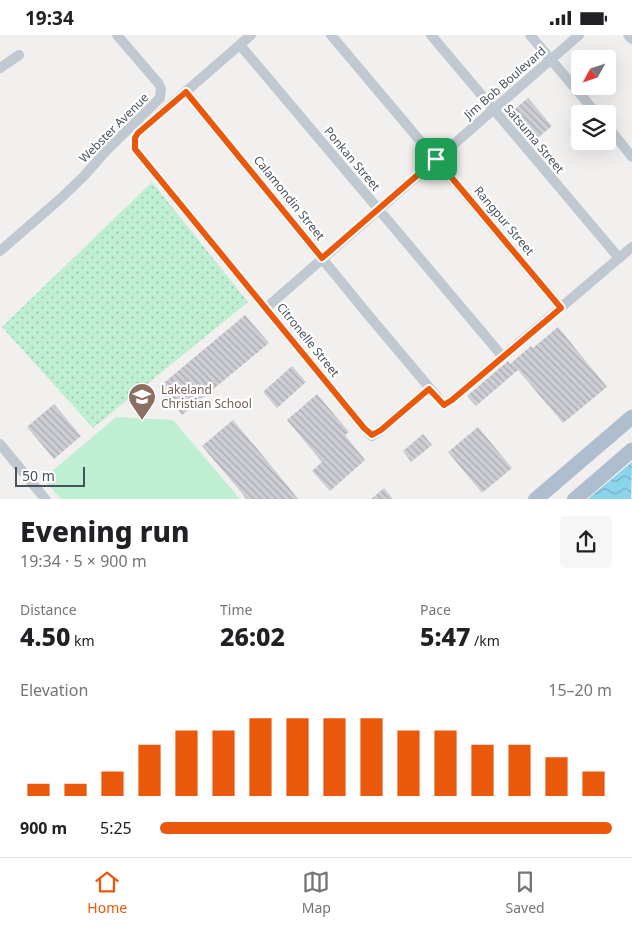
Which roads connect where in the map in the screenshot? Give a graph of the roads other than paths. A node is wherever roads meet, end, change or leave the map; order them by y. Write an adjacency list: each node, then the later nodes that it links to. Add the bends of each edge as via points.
1 (117, 35): 21 (street, Webster Avenue, via 159,84 161,94 158,101 82,178)
2 (251, 35): 9 (street)
3 (331, 35): 18 (street, Rangpur Street)
4 (431, 35): 15 (street, Satsuma Street)
5 (530, 35): 11 (street)
6 (579, 35): 11 (street, Jim Bob Boulevard)
7 (628, 35): 8 (street)
8 (632, 39)
9 (240, 45): 13 (street); 19 (street, Ponkan Street)
10 (19, 55): 12 (street)
11 (551, 59): 14 (street); 15 (street, Jim Bob Boulevard)
12 (0, 67)
13 (186, 92): 22 (street, Calamondin Street); 24 (street, Citronelle Street, via 138,133 134,143 138,154)
14 (589, 105)
15 (494, 110): 18 (street, Jim Bob Boulevard); 23 (street, Satsuma Street)
16 (616, 137): 17 (street)
17 (632, 157)
18 (436, 159): 19 (street, Jim Bob Boulevard); 25 (street, Rangpur Street)
19 (378, 209): 22 (street, Jim Bob Boulevard); 26 (street, Ponkan Street)
20 (632, 247): 23 (street)
21 (0, 251)
22 (322, 258): 24 (street, Jim Bob Boulevard); 27 (street, Calamondin Street)
23 (619, 258): 25 (street)
24 (266, 307): 27 (street, Citronelle Street, via 372,435)
25 (561, 308): 26 (street)
26 (503, 357): 27 (street, Calamondin Street, via 444,405)
27 (429, 389)
28 (632, 417): 32 (main road)
29 (0, 444): 31 (street)
30 (632, 451): 33 (main road)
31 (46, 499)
32 (535, 499)
33 (574, 499)

